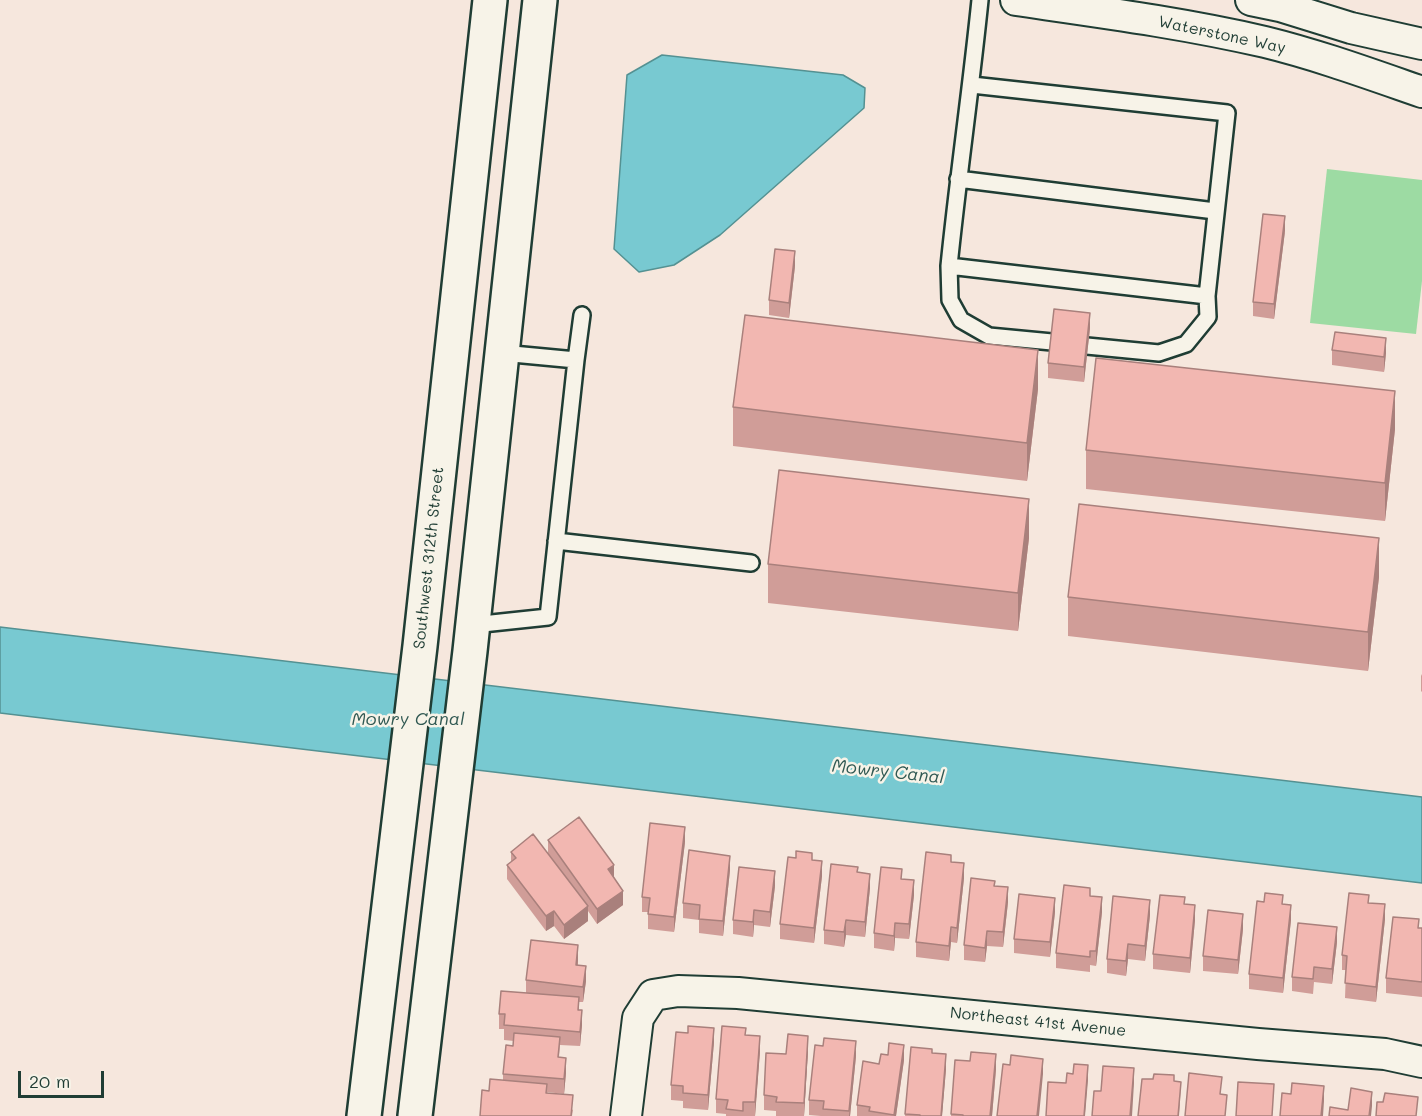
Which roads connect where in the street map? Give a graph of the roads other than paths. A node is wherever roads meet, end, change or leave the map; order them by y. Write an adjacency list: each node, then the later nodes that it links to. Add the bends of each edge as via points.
1 (490, 0): 22 (main road, Southwest 312th Street)
2 (540, 0): 16 (main road)
3 (980, 0): 7 (lane)
4 (1016, 0): 8 (street, Waterstone Way, via 1184,25 1266,43)
5 (1251, 0): 6 (street)
6 (1422, 44)
7 (972, 85): 9 (lane); 10 (lane, via 1227,113)
8 (1422, 93)
9 (958, 179): 10 (lane); 11 (lane)
10 (1215, 211): 12 (lane)
11 (949, 266): 12 (lane); 14 (lane, via 950,300 961,320 989,336)
12 (1207, 296): 15 (lane, via 1208,316 1186,344 1159,353)
13 (582, 315): 17 (lane)
14 (1052, 342)
15 (1088, 346)
16 (502, 353): 17 (lane); 20 (main road)
17 (576, 360): 18 (lane)
18 (556, 541): 19 (lane); 20 (lane, via 548,617)
19 (751, 563)
20 (472, 638): 23 (main road)
21 (1422, 1062): 24 (street, Northeast 41st Avenue, via 1386,1054 738,993 678,991 653,995 638,1018)
22 (364, 1116)
23 (415, 1116)
24 (626, 1116)

